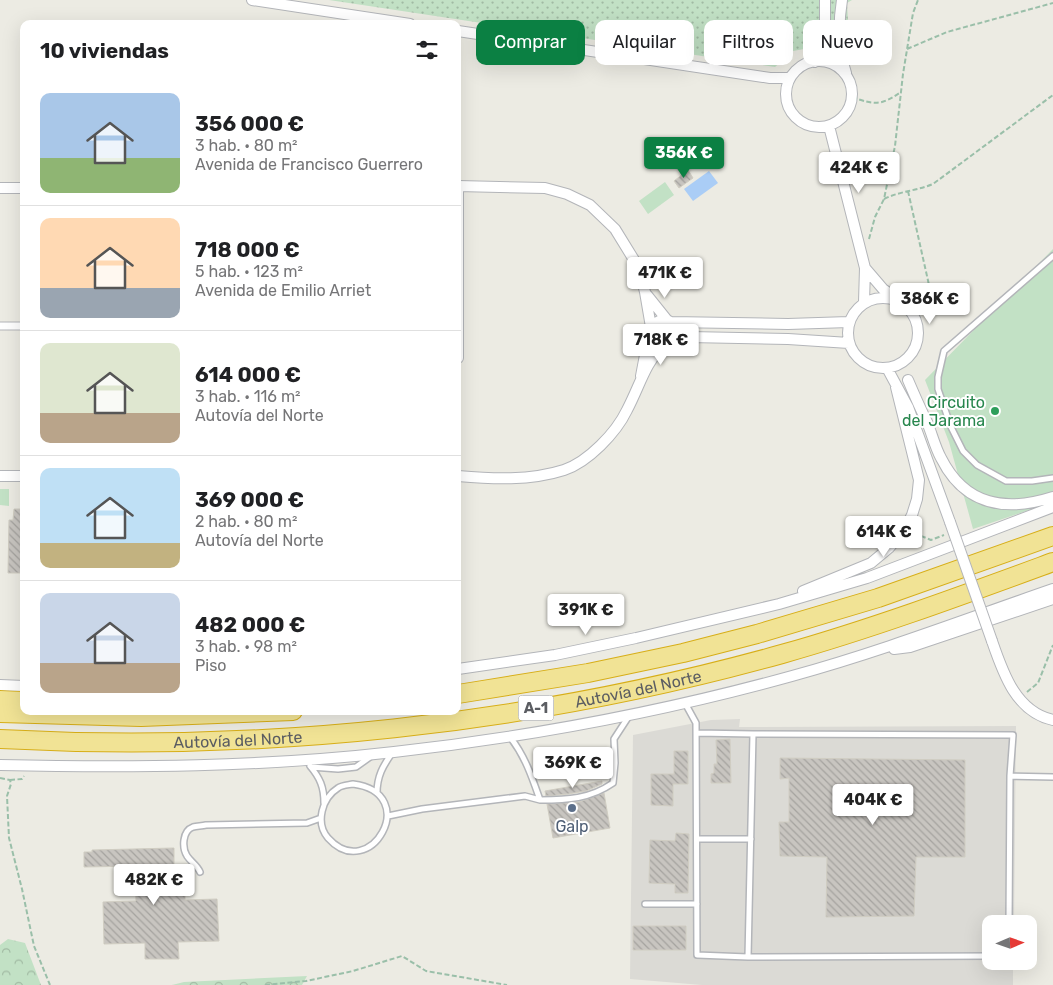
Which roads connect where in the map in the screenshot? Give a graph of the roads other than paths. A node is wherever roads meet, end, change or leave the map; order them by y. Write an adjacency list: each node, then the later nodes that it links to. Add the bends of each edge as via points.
1 (252, 0): 4 (street)
2 (825, 0): 5 (street)
3 (842, 0): 9 (street, via 840,55)
4 (384, 20)
5 (825, 20)
6 (461, 31): 10 (street, via 770,78)
7 (803, 64): 10 (street)
8 (834, 65): 9 (street)
9 (846, 73): 11 (street, via 852,97 840,120)
10 (788, 78): 11 (street, via 784,97 793,116 816,128)
11 (829, 126): 16 (street)
12 (461, 186): 17 (street, via 544,188 590,205 615,229 639,268)
13 (0, 188): 14 (street)
14 (20, 188)
15 (1053, 256): 36 (lane, via 944,351 938,390 963,451 977,465 1006,481)
16 (864, 264): 18 (street, via 883,289); 19 (street)
17 (645, 292): 20 (street); 24 (street)
18 (899, 300): 19 (street, via 887,297); 27 (street, via 917,321 918,336)
19 (864, 302): 21 (street)
20 (669, 321): 21 (street); 24 (street, via 656,323); 25 (street, via 676,332)
21 (849, 322): 26 (street)
22 (0, 326): 23 (street)
23 (20, 326)
24 (652, 333): 25 (street, via 655,340); 29 (street)
25 (667, 342): 26 (street, via 689,337); 29 (street, via 652,356)
26 (849, 343): 28 (street, via 863,362)
27 (908, 359): 28 (street); 30 (street)
28 (887, 368): 31 (street)
29 (641, 376): 35 (street, via 627,411 612,433 590,455 566,470 539,476 492,479)
30 (908, 380): 32 (street); 37 (street, via 941,458 952,476 972,494 989,502 1008,505 1032,504)
31 (896, 387): 32 (street); 43 (street, via 919,480 917,499 905,529 871,563 794,594)
32 (908, 407): 57 (street, bridge, via 1003,671 1025,706)
33 (0, 476): 34 (street)
34 (20, 476)
35 (461, 476)
36 (1053, 478)
37 (1053, 497)
38 (1053, 507): 43 (street, via 867,578)
39 (1053, 536): 48 (highway, Autovía del Norte / A-1, via 878,598 748,636 598,671)
40 (1053, 562): 61 (highway, Autovía del Norte / A-1, via 914,613 780,654 641,688 491,716 309,736 207,742)
41 (1053, 589): 44 (street)
42 (1053, 599): 44 (street, via 910,646)
43 (717, 619): 45 (street, via 554,655)
44 (873, 652): 51 (street)
45 (461, 670)
46 (0, 685): 47 (street)
47 (20, 686)
48 (461, 694)
49 (0, 700): 50 (highway)
50 (20, 701)
51 (685, 703): 54 (street); 58 (lane, via 696,723)
52 (0, 713): 53 (highway, Autovía del Norte)
53 (20, 714)
54 (630, 714): 60 (street); 68 (lane, via 614,739 613,783 590,796)
55 (70, 715): 56 (highway, Autovía del Norte)
56 (192, 715)
57 (1053, 720)
58 (696, 733): 59 (lane); 73 (lane)
59 (753, 734): 65 (lane, via 1013,734); 72 (lane)
60 (510, 736): 62 (street); 68 (lane, via 529,768)
61 (0, 739)
62 (392, 753): 63 (street); 67 (lane, via 380,772)
63 (308, 764): 64 (street); 69 (lane, via 321,781)
64 (0, 765)
65 (1010, 776): 66 (lane); 77 (lane)
66 (1053, 777)
67 (377, 793): 69 (lane, via 366,785 353,784 330,794); 70 (lane)
68 (540, 800): 70 (lane, via 525,796)
69 (324, 805): 71 (lane)
70 (388, 816): 71 (lane, via 379,840 367,848 355,850 332,842 323,832)
71 (321, 818): 74 (lane, via 307,823 192,828 183,842 186,855)
72 (750, 838): 73 (lane); 79 (lane)
73 (697, 839): 76 (lane)
74 (200, 872)
75 (645, 904): 76 (lane)
76 (697, 904): 79 (lane, via 697,955)
77 (1009, 915)
78 (982, 956): 79 (lane)
79 (748, 957)

